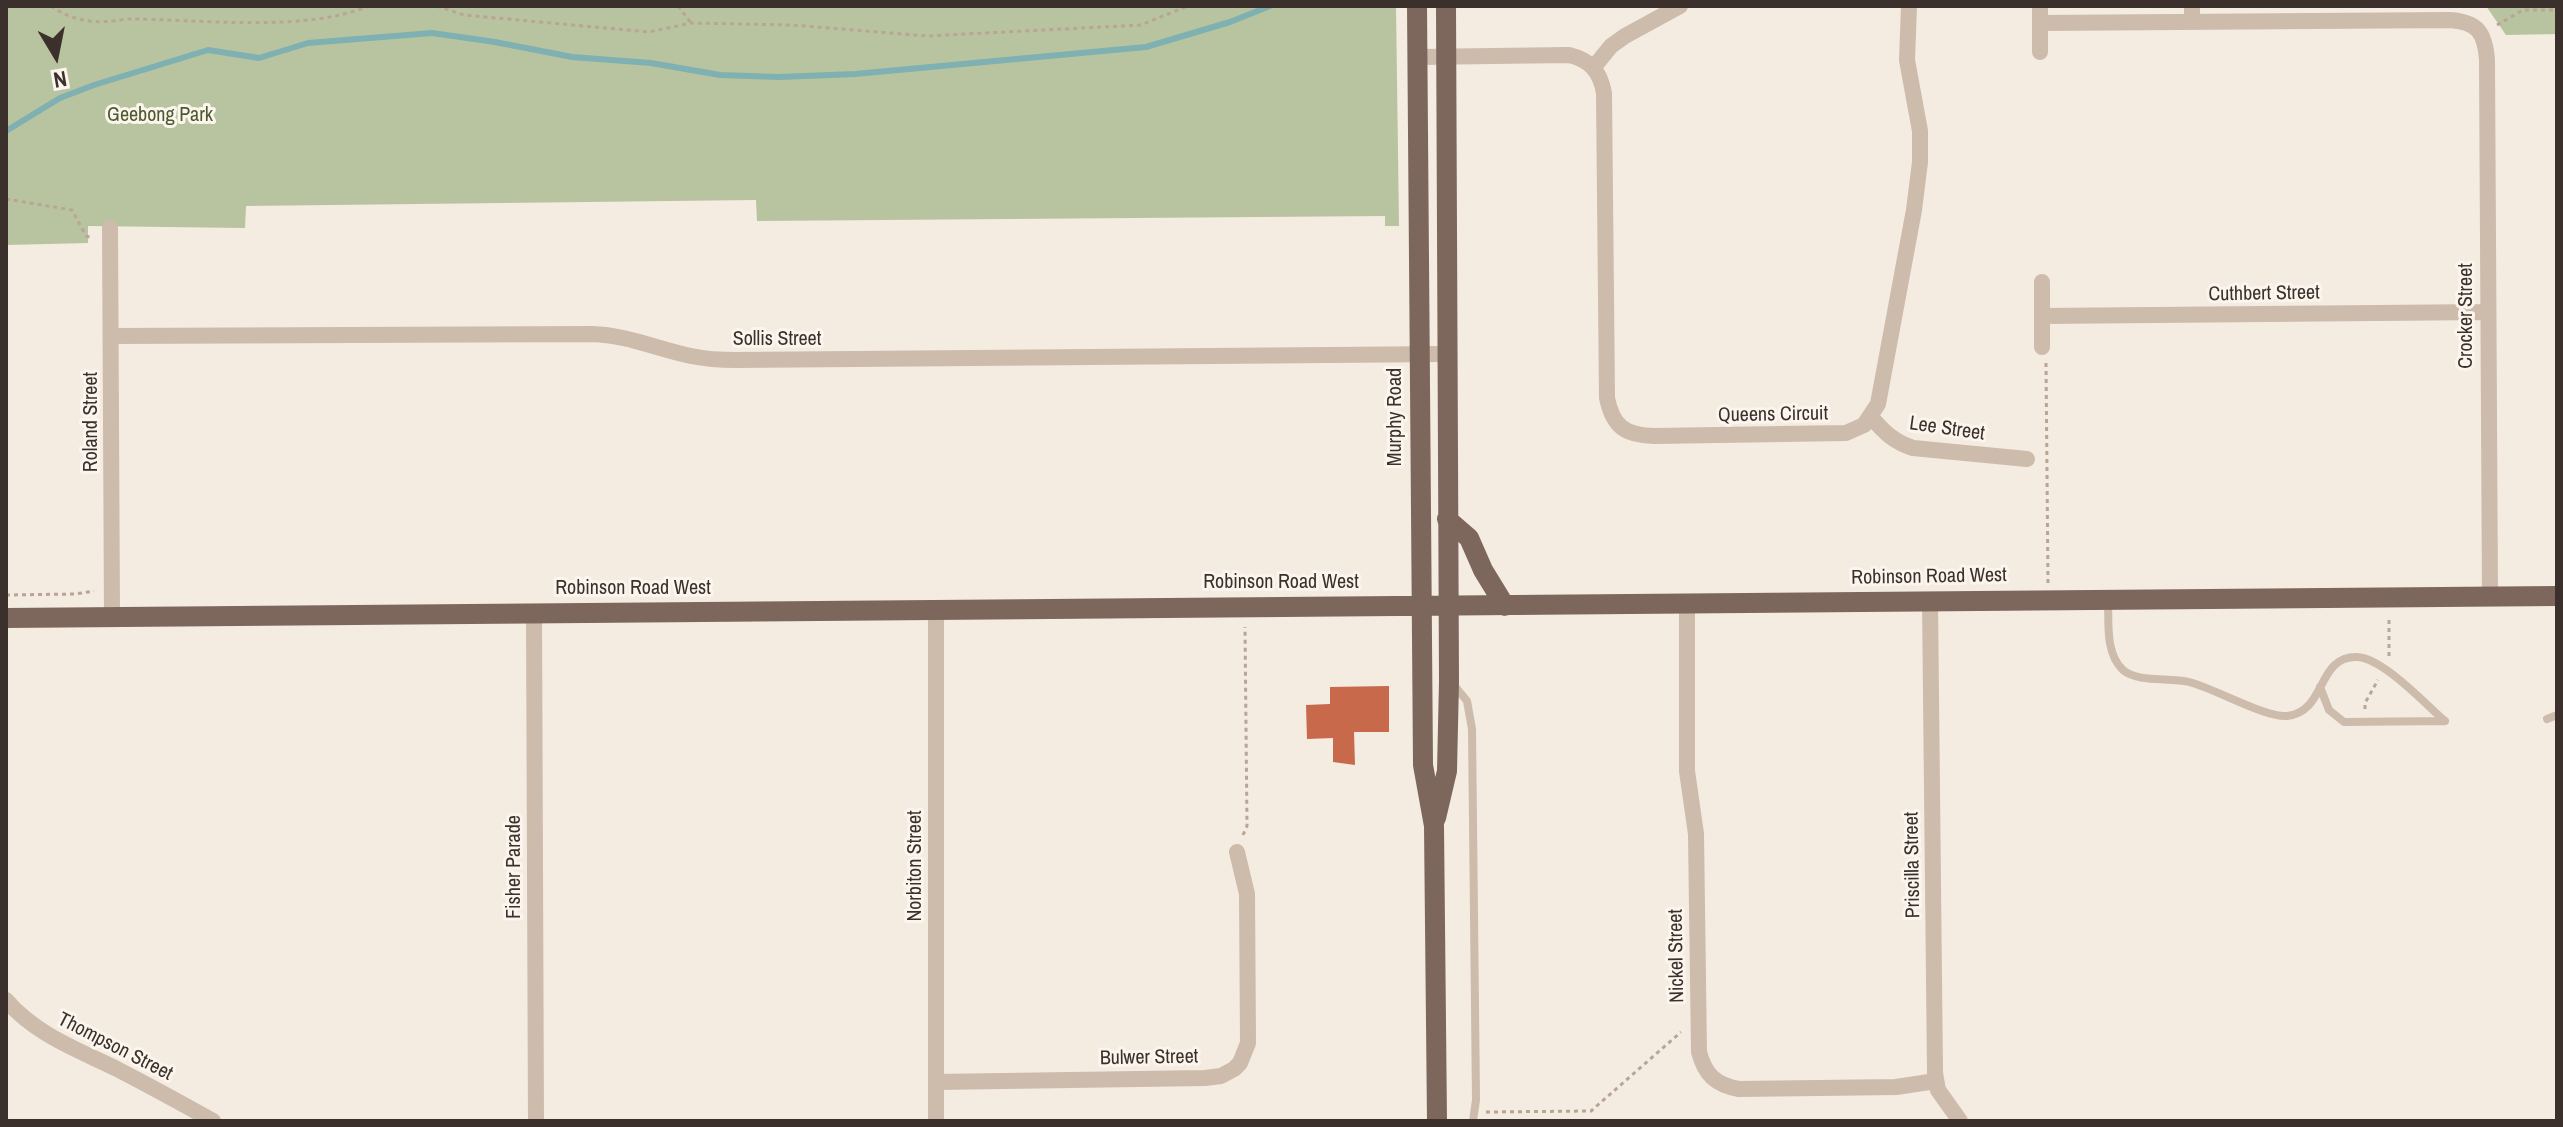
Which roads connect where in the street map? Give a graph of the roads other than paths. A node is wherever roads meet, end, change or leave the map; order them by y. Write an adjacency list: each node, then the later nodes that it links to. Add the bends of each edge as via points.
1 (1417, 6): 9 (main road, Murphy Road)
2 (1446, 6): 8 (main road, Murphy Road)
3 (1680, 6): 10 (street, via 1625,36)
4 (1909, 6): 19 (street, via 1907,60 1920,162 1881,392)
5 (2192, 14): 6 (street); 13 (street, Crocker Street, via 2472,24 2481,35 2487,60)
6 (2040, 15): 7 (street)
7 (2040, 52)
8 (1447, 56): 9 (street); 10 (street, via 1569,55); 18 (main road, Murphy Road)
9 (1418, 57): 17 (main road, Murphy Road)
10 (1594, 67): 19 (street, Queens Circuit, via 1604,93 1607,398 1613,419 1632,434 1683,436 1846,433)
11 (105, 233): 15 (street, Roland Street)
12 (2042, 282): 14 (street)
13 (2487, 312): 14 (street, Cuthbert Street); 23 (street, Crocker Street)
14 (2042, 316): 16 (street)
15 (111, 336): 17 (street, Sollis Street, via 603,334 691,356 736,360); 32 (street, Roland Street)
16 (2042, 347)
17 (1420, 354): 18 (street, Sollis Street); 29 (main road, Murphy Road)
18 (1447, 354): 21 (main road, Murphy Road)
19 (1871, 417): 20 (street, Lee Street, via 1888,436 1913,448)
20 (2027, 459)
21 (1447, 519): 27 (main road, Murphy Road); 28 (main road, via 1469,538)
22 (2557, 596): 23 (main road, Robinson Road West)
23 (2490, 597): 24 (main road, Robinson Road West)
24 (2108, 600): 25 (main road, Robinson Road West); 35 (lane, via 2111,647 2126,673 2189,682 2285,717 2311,705)
25 (1930, 601): 26 (main road, Robinson Road West); 39 (street, Priscilla Street)
26 (1687, 603): 28 (main road, Robinson Road West); 39 (street, Nickel Street, via 1687,771 1696,834 1701,1062 1711,1078 1739,1089 1896,1087)
27 (1449, 606): 28 (main road, Robinson Road West); 29 (main road, Robinson Road West); 34 (main road, Murphy Road)
28 (1505, 606)
29 (1422, 607): 30 (main road, Robinson Road West); 36 (main road, Murphy Road, via 1423,765)
30 (936, 611): 31 (main road, Robinson Road West); 40 (street, Norbiton Street)
31 (534, 614): 32 (main road, Robinson Road West); 43 (street, Fisher Parade)
32 (112, 617): 33 (main road, Robinson Road West)
33 (6, 618)
34 (1449, 681): 36 (main road, Murphy Road, via 1447,771); 41 (lane, via 1462,692 1471,714)
35 (2320, 687): 35 (lane, via 2329,710 2344,722 2445,721 2387,671 2361,657 2328,670)
36 (1434, 826): 45 (main road, Murphy Road)
37 (1237, 852): 40 (street, Bulwer Street, via 1247,894 1249,1028 1245,1055 1234,1069 1205,1078)
38 (6, 1000): 42 (street, Thompson Street, via 40,1031)
39 (1936, 1081): 46 (street, Priscilla Street)
40 (936, 1082): 44 (street, Norbiton Street)
41 (1474, 1117)
42 (213, 1121)
43 (536, 1121)
44 (936, 1121)
45 (1437, 1121)
46 (1960, 1121)

